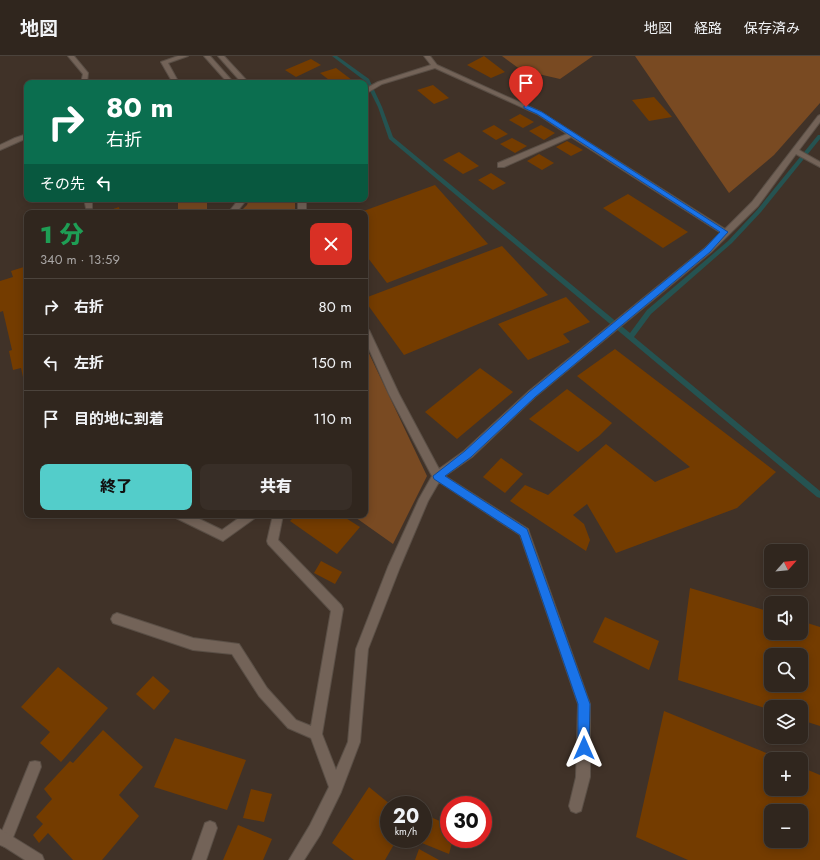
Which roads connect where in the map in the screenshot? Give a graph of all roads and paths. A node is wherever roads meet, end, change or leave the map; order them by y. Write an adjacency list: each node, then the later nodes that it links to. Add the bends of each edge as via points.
1 (71, 56): 7 (street, via 86,74)
2 (185, 56): 8 (street, via 164,62)
3 (207, 56): 9 (street)
4 (221, 56): 10 (street)
5 (427, 56): 6 (street)
6 (435, 66): 11 (street, via 379,84); 13 (street, via 540,113)
7 (85, 80)
8 (174, 80)
9 (228, 80)
10 (243, 80)
11 (368, 90)
12 (820, 117): 16 (street)
13 (572, 134): 17 (street); 21 (street)
14 (24, 137): 15 (street)
15 (0, 148)
16 (796, 151): 18 (street); 21 (street, via 755,204)
17 (501, 165)
18 (820, 165)
19 (241, 202): 20 (street)
20 (234, 210)
21 (725, 232): 23 (street, via 708,250 532,394 468,454)
22 (368, 337): 23 (street, via 394,394)
23 (437, 476): 30 (street, via 394,567 362,649 354,742); 31 (street, via 524,532 584,704 583,777)
24 (186, 518): 25 (street, via 223,536)
25 (247, 518)
26 (277, 518): 28 (street, via 272,540 337,609)
27 (117, 619): 28 (street, via 193,644 235,648 263,692 292,724)
28 (316, 734): 30 (street)
29 (35, 767): 33 (street)
30 (336, 787): 36 (street, via 315,830)
31 (576, 806)
32 (210, 828): 35 (street)
33 (2, 838): 34 (street)
34 (37, 860)
35 (199, 860)
36 (296, 860)

